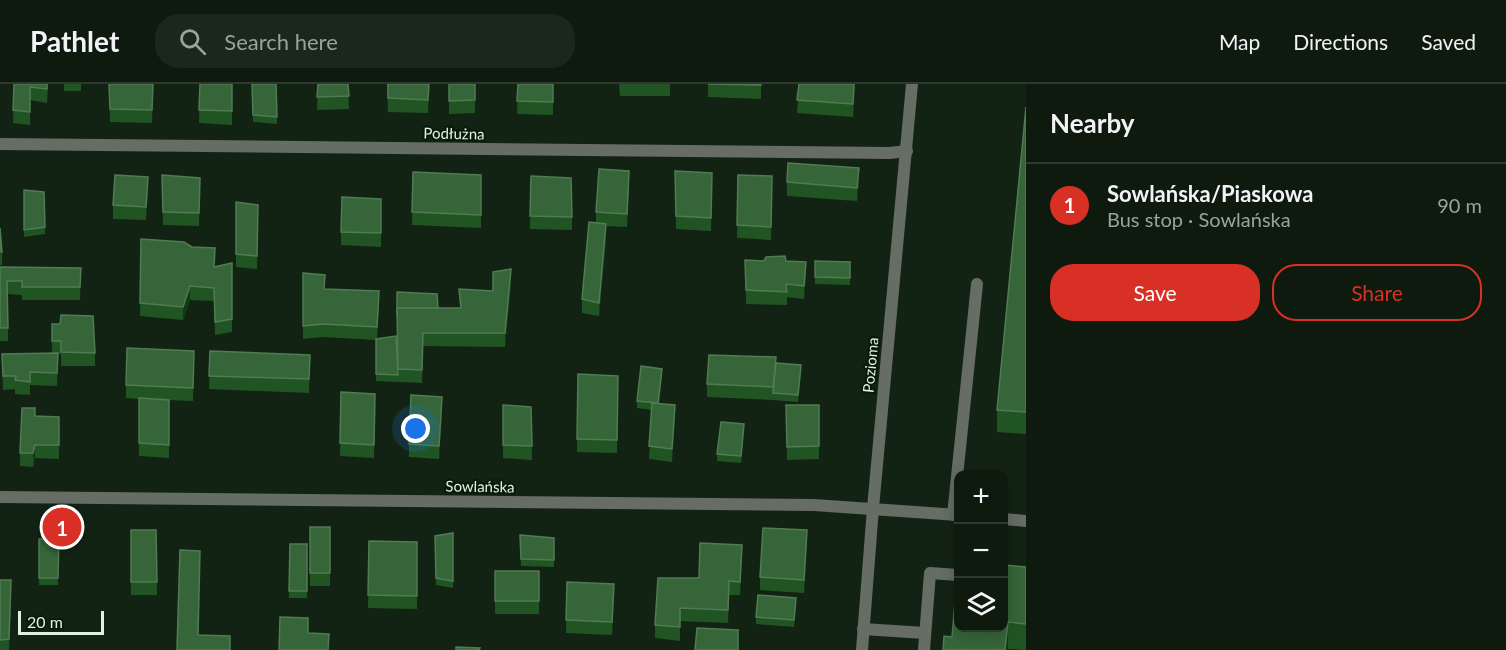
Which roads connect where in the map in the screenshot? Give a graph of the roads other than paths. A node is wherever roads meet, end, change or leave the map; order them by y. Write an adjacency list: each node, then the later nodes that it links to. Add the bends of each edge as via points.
1 (912, 84): 3 (street, Pozioma)
2 (0, 144): 3 (street, Podłużna)
3 (907, 151): 7 (street, Pozioma)
4 (977, 284): 5 (street)
5 (960, 470)
6 (0, 497): 7 (street, Sowlańska)
7 (873, 508): 8 (street, Sowlańska); 12 (street, Pozioma)
8 (954, 515)
9 (1008, 519): 10 (street)
10 (1026, 521)
11 (954, 575): 13 (street, via 930,573)
12 (863, 629): 13 (street); 14 (street, Pozioma)
13 (925, 633): 15 (street)
14 (862, 650)
15 (924, 650)

